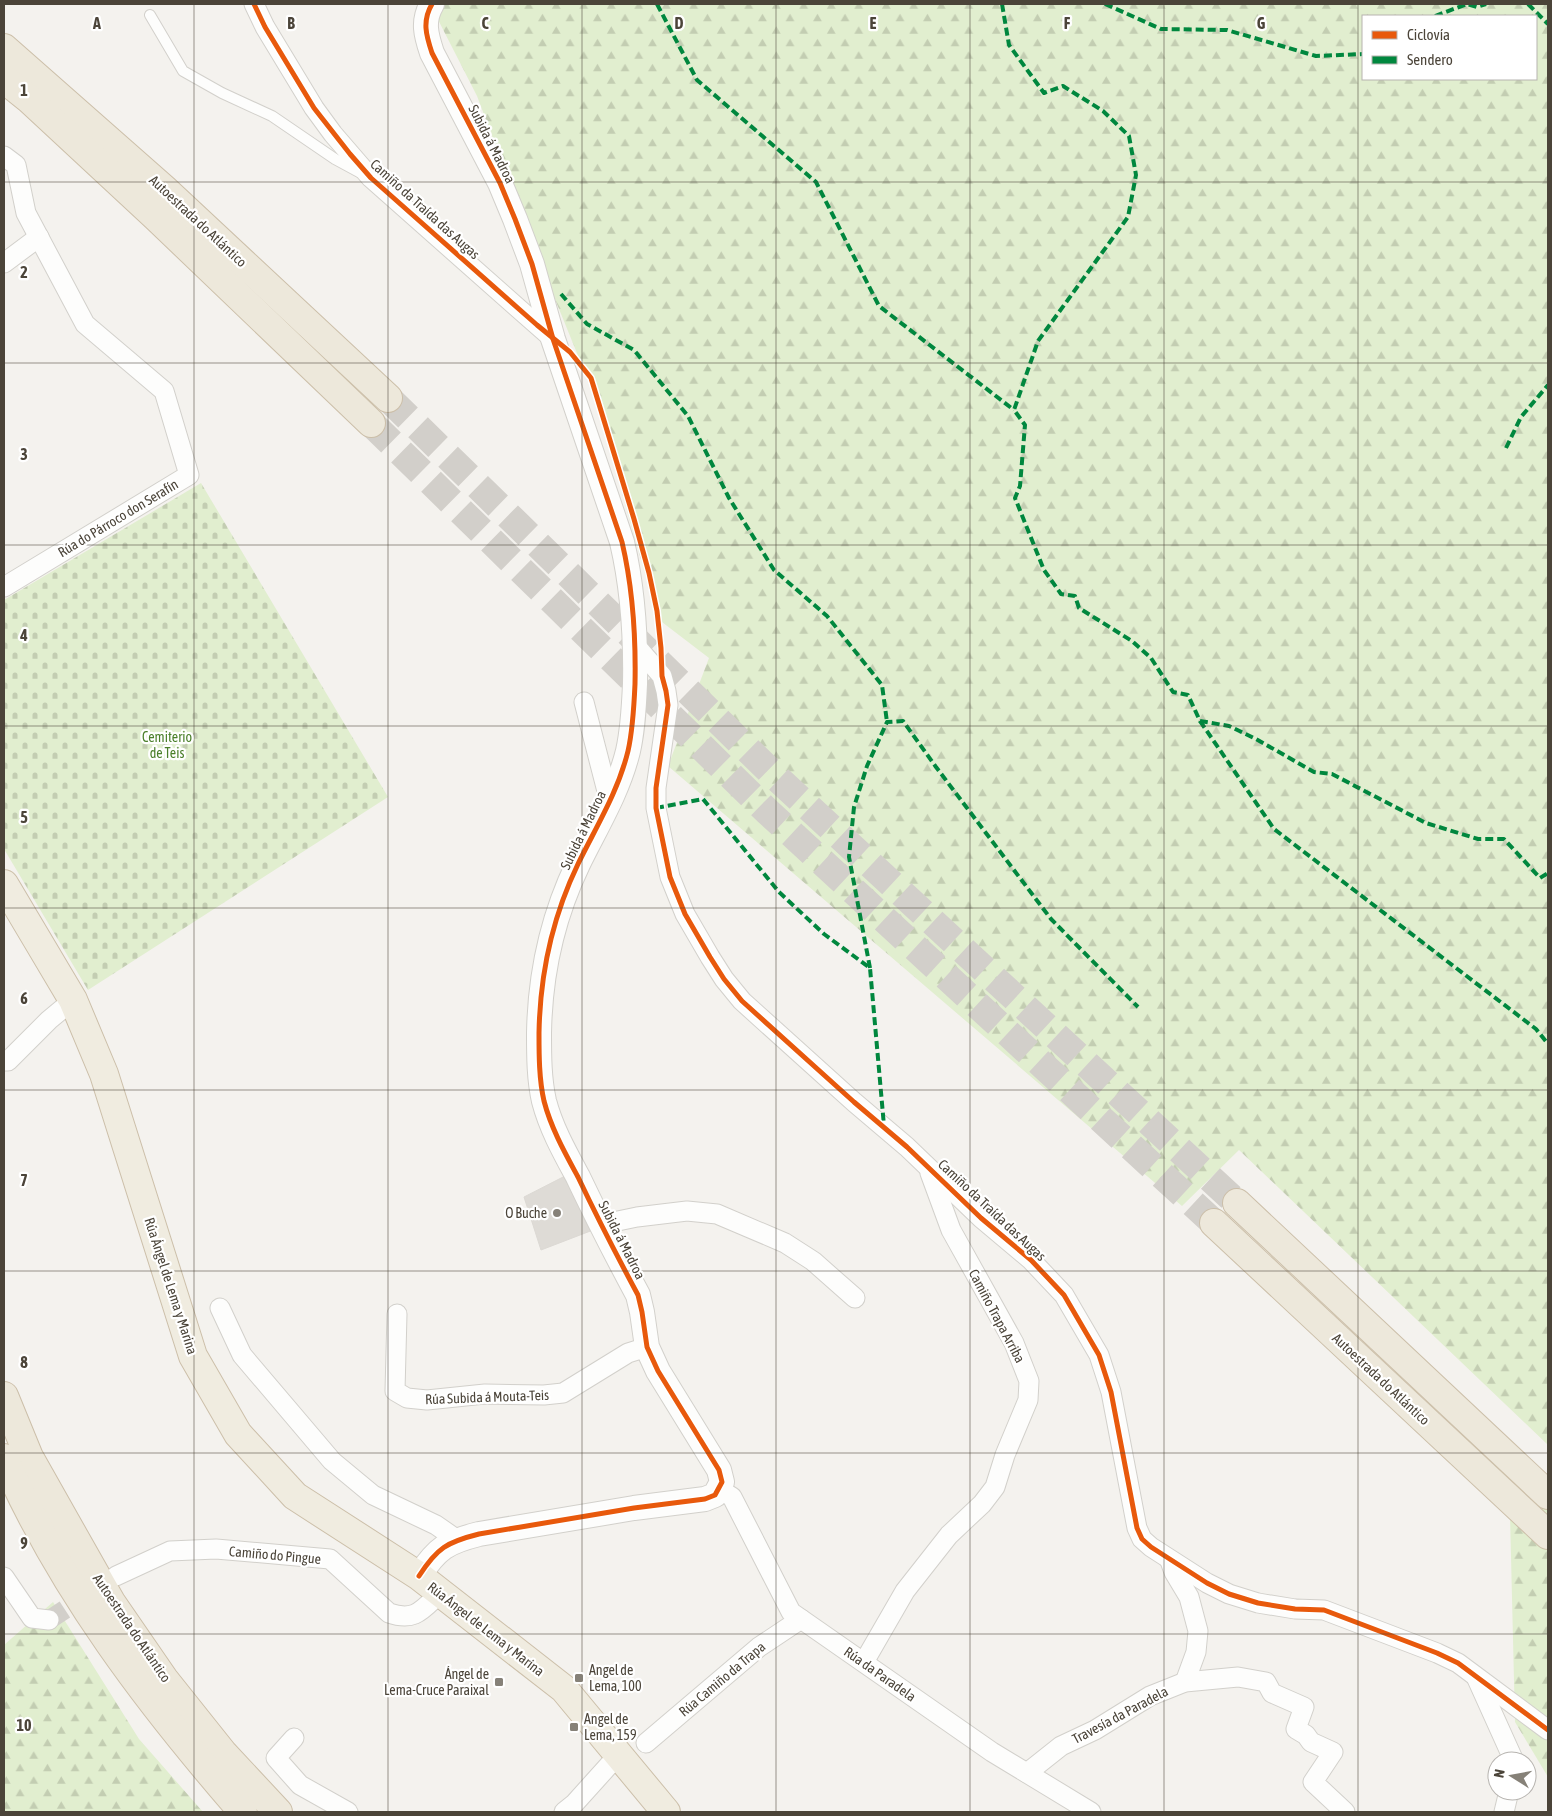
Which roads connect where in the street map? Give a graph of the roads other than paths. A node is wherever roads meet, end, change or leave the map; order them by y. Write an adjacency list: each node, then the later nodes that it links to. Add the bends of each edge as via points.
1 (254, 4): 7 (street, Camiño da Traída das Augas, via 314,108)
2 (425, 7): 10 (street, Subida á Madroa, via 424,24 432,53 500,183 532,264)
3 (150, 15): 7 (lane, via 183,71 272,116 335,159)
4 (4, 48): 11 (highway, Autoestrada do Atlántico, via 164,189)
5 (4, 79): 12 (highway, Autoestrada do Atlántico, via 156,217)
6 (4, 156): 8 (street, Rúa do Párroco don Serafín, via 16,165 26,214)
7 (371, 178): 10 (street, Camiño da Traída das Augas)
8 (39, 238): 9 (street); 13 (street, Rúa do Párroco don Serafín, via 86,324 164,391 189,475)
9 (4, 263)
10 (554, 339): 14 (street, Subida á Madroa, via 622,542)
11 (388, 398)
12 (371, 423)
13 (4, 587)
14 (636, 646): 16 (street, Subida á Madroa, via 634,722); 20 (street, Camiño da Traída das Augas, via 662,676 666,691 668,705 656,808 670,877 685,914 724,979 742,1001)
15 (584, 702): 16 (street, Subida á Madroa)
16 (610, 803): 23 (street, Subida á Madroa, via 577,865 558,911 544,969 539,1041 544,1101 555,1131)
17 (4, 884): 18 (highway, Rúa Ángel de Lema y Marina)
18 (74, 1000): 19 (street, via 8,1061); 36 (highway, Rúa Ángel de Lema y Marina, via 104,1074 193,1356 238,1434 296,1496)
19 (4, 1061)
20 (928, 1166): 34 (street, Camiño da Traída das Augas, via 981,1218 1031,1260 1064,1295 1099,1356 1111,1392 1137,1528 1142,1539); 41 (street, Camiño Trapa Arriba, via 951,1230 1014,1343 1030,1381 1028,1400 995,1487 949,1535 905,1591)
21 (1237, 1203): 31 (highway)
22 (1214, 1223): 32 (highway, Autoestrada do Atlántico)
23 (602, 1227): 24 (street, via 657,1214 687,1211 718,1214 785,1243 813,1261); 27 (street, Subida á Madroa, via 638,1295)
24 (856, 1298)
25 (220, 1308): 33 (street, via 242,1355 332,1461 373,1495 436,1525)
26 (397, 1314): 27 (street, Rúa Subida á Mouta-Teis, via 395,1391 407,1398 427,1400 485,1394 563,1393 628,1353)
27 (647, 1347): 30 (street, Subida á Madroa, via 658,1371 719,1470 722,1482)
28 (4, 1396): 52 (highway, Autoestrada do Atlántico, via 29,1457 111,1602 164,1679 223,1753)
29 (4, 1458): 51 (highway, Autoestrada do Atlántico, via 50,1549 93,1622 147,1696)
30 (719, 1489): 33 (street, via 715,1495 705,1499); 39 (street, Rúa da Paradela, via 732,1497 791,1612)
31 (1548, 1495)
32 (1548, 1534)
33 (456, 1539): 36 (street, via 438,1550)
34 (1170, 1561): 42 (street, Camiño da Traída das Augas, via 1230,1594 1258,1603 1324,1610 1437,1653); 43 (street, via 1189,1597 1198,1631 1196,1652)
35 (116, 1576): 38 (street, Camiño do Pingue, via 170,1551 216,1549 330,1560 389,1613 401,1617 423,1610)
36 (418, 1576): 38 (highway, Rúa Ángel de Lema y Marina)
37 (4, 1577): 40 (street, via 32,1618)
38 (440, 1593): 48 (highway, Rúa Ángel de Lema y Marina, via 564,1689)
39 (802, 1618): 41 (street, Rúa da Paradela); 46 (street, Rúa Camiño da Trapa, via 759,1647)
40 (49, 1620)
41 (864, 1662): 49 (street, Rúa da Paradela)
42 (1475, 1675): 44 (street, Camiño da Traída das Augas); 47 (street)
43 (1185, 1682): 49 (street, Travesía da Paradela, via 1150,1696 1096,1730 1061,1746); 56 (street, Travesía da Paradela, via 1238,1677 1266,1682 1272,1693 1304,1707 1296,1729 1311,1742 1333,1752 1313,1782)
44 (1548, 1730)
45 (294, 1738): 53 (street, via 276,1758 300,1785)
46 (646, 1743)
47 (1509, 1751)
48 (619, 1754): 50 (street); 54 (highway, Rúa Ángel de Lema y Marina)
49 (1027, 1773): 55 (street, Rúa da Paradela)
50 (572, 1810)
51 (243, 1812)
52 (278, 1812)
53 (348, 1812)
54 (666, 1812)
55 (1091, 1812)
56 (1345, 1812)

